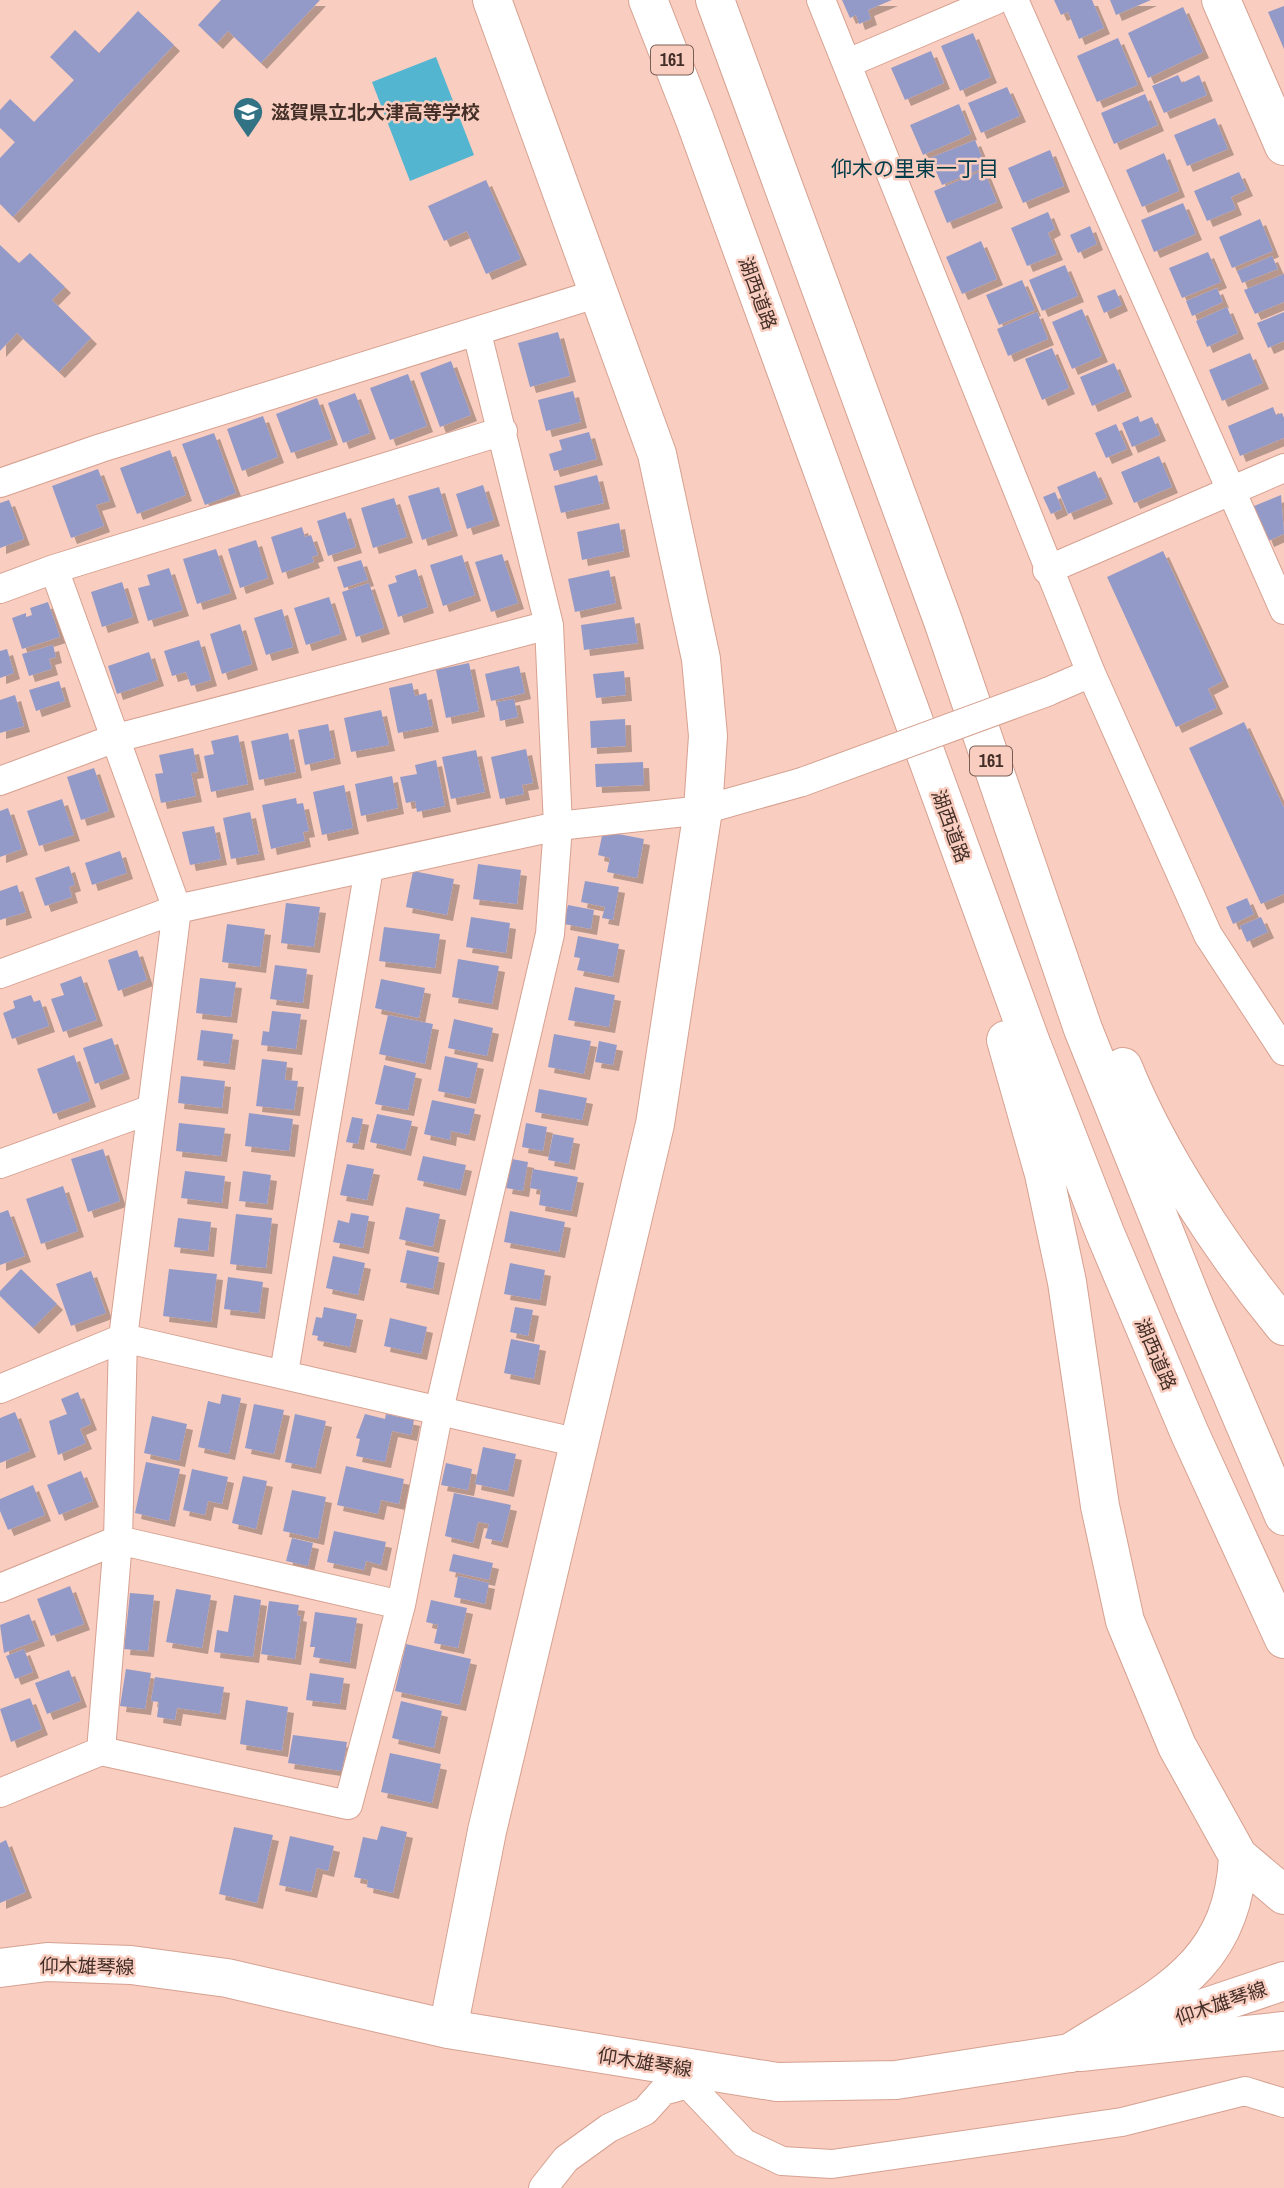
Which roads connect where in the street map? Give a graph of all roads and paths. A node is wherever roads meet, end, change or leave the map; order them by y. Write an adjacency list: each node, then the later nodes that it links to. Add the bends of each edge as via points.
1 (492, 0): 10 (main road)
2 (648, 0): 22 (main road, 湖西道路 / 161)
3 (715, 0): 20 (main road, 161)
4 (821, 0): 8 (street)
5 (996, 0): 8 (street)
6 (1014, 0): 15 (street)
7 (1220, 0): 9 (main road)
8 (848, 63): 17 (street)
9 (1284, 146)
10 (599, 293): 11 (street); 26 (main road, via 657,454 699,647 708,736)
11 (477, 333): 12 (street); 14 (street)
12 (503, 431): 16 (street); 21 (street)
13 (1284, 468): 15 (street)
14 (0, 483)
15 (1231, 490): 17 (street); 19 (street)
16 (54, 569): 18 (street); 24 (street)
17 (1047, 570): 23 (street)
18 (0, 589)
19 (1284, 610)
20 (943, 621): 34 (main road, via 1130,1084 1237,1268); 40 (main road, 161, via 1083,1029)
21 (549, 625): 24 (street); 27 (street)
22 (885, 647): 44 (main road, 湖西道路 / 161, via 1105,1233); 47 (main road, via 1044,1174 1068,1282 1100,1506 1125,1621 1177,1746)
23 (1091, 673): 26 (street, bridge, via 802,782); 31 (street, via 1208,935)
24 (113, 739): 25 (street); 29 (street)
25 (0, 781)
26 (703, 810): 27 (street); 39 (main road, via 655,1124)
27 (558, 827): 28 (street); 38 (street, via 550,934)
28 (369, 868): 29 (street); 36 (street)
29 (177, 909): 30 (street); 32 (street)
30 (0, 974)
31 (1284, 1051)
32 (149, 1110): 33 (street); 35 (street)
33 (0, 1164)
34 (1284, 1326)
35 (123, 1338): 36 (street); 37 (street); 41 (street)
36 (284, 1373): 38 (street)
37 (0, 1389)
38 (439, 1410): 39 (street); 43 (street)
39 (579, 1443): 51 (main road, via 487,1831)
40 (1284, 1516)
41 (118, 1540): 42 (street); 43 (street); 45 (street)
42 (0, 1588)
43 (401, 1605): 45 (street, via 348,1805)
44 (1284, 1640)
45 (101, 1752): 46 (street)
46 (0, 1793)
47 (1238, 1856): 48 (main road); 53 (main road, via 1227,1920 1198,1966 1180,1983)
48 (1284, 1895)
49 (0, 1968): 51 (main road, 仰木雄琴線, via 47,1962 145,1967 227,1978)
50 (1284, 1981): 53 (main road, 仰木雄琴線)
51 (448, 2029): 54 (main road, 仰木雄琴線)
52 (1284, 2031): 53 (main road)
53 (1070, 2053): 54 (main road, 仰木雄琴線, via 896,2080 777,2082)
54 (689, 2077): 55 (street, via 744,2143 782,2161 832,2164 1122,2122 1245,2091); 56 (street, via 663,2091 645,2111 609,2128 566,2159)
55 (1284, 2103)
56 (543, 2188)

